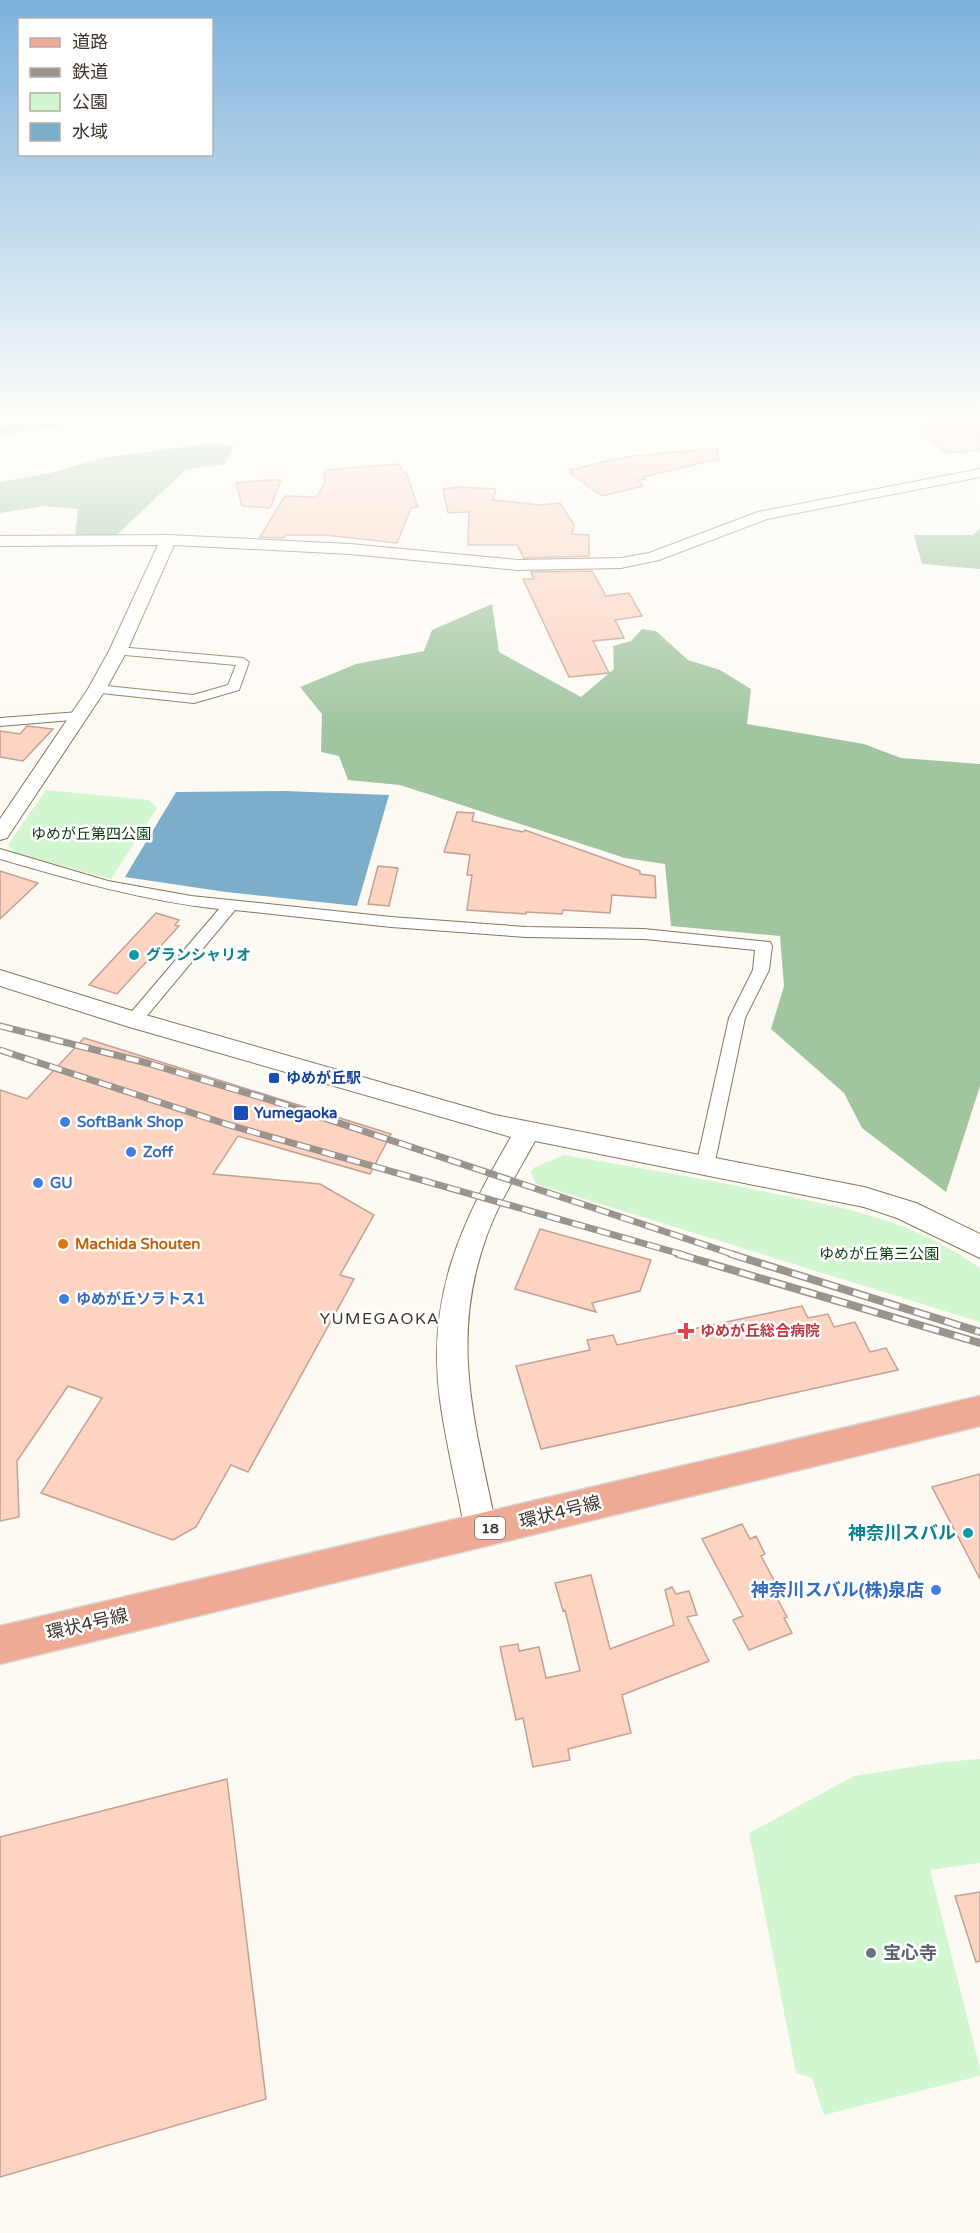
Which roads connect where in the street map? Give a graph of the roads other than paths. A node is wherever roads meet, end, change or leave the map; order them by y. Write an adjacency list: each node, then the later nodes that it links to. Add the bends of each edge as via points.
1 (739, 524): 2 (street, via 653,557 621,563 518,564 350,549)
2 (168, 540): 3 (street); 4 (street)
3 (0, 541)
4 (118, 651): 5 (street); 5 (street, via 243,662 234,687 194,699)
5 (97, 689): 6 (street)
6 (79, 716): 7 (street); 8 (street)
7 (0, 722)
8 (0, 834)
9 (0, 854): 10 (street, via 106,885)
10 (230, 906): 12 (street); 14 (street, via 402,923 526,932 644,934 764,946 761,970 737,1018)
11 (0, 978): 12 (street)
12 (134, 1020): 13 (street)
13 (527, 1132): 14 (street); 17 (street, via 482,1213 466,1259 456,1308 452,1352 455,1399)
14 (705, 1166): 15 (street, via 864,1197 906,1210)
15 (980, 1247)
16 (980, 1411): 17 (main road, 環状4号線 / 18)
17 (481, 1531): 18 (main road, 環状4号線 / 18)
18 (0, 1645)

